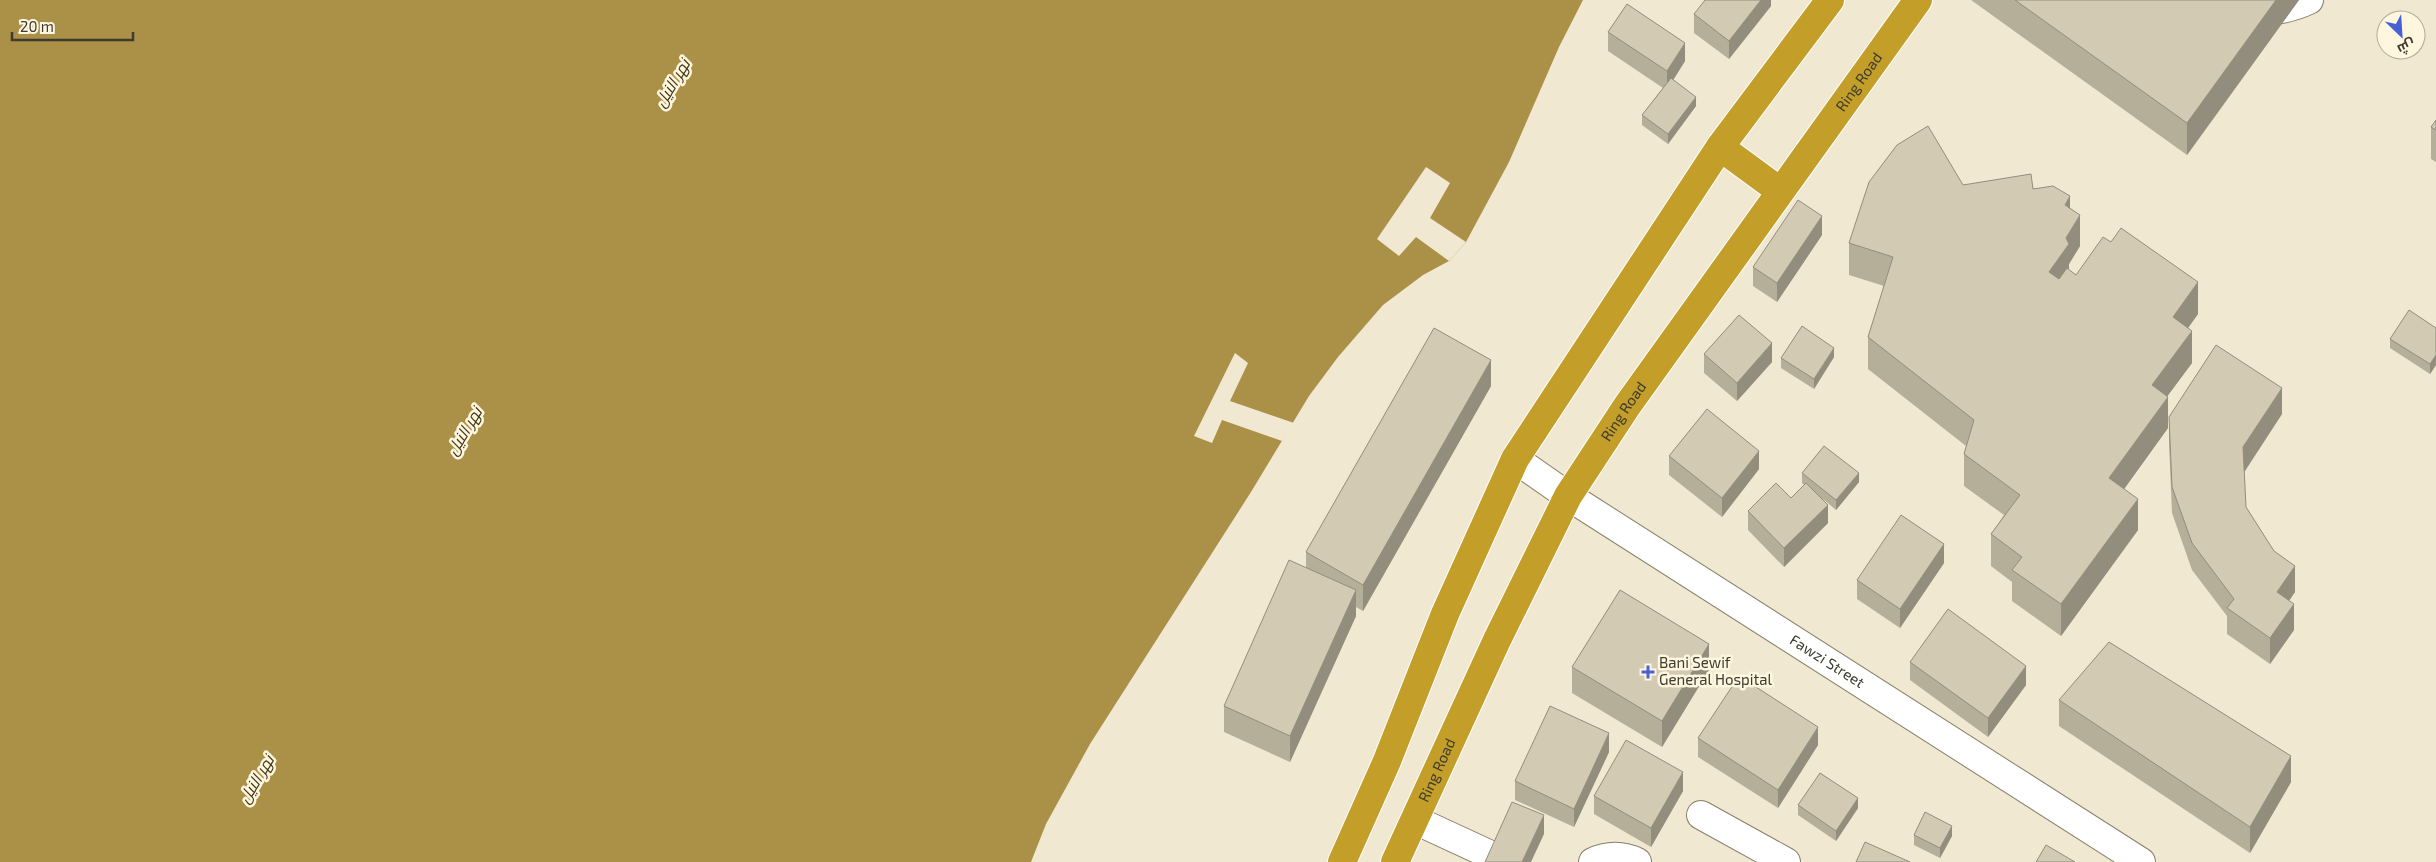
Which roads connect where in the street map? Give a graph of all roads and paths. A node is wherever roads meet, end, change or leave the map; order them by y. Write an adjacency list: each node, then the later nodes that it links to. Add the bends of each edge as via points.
1 (1830, 0): 5 (highway)
2 (1918, 0): 6 (highway, Ring Road)
3 (2201, 0): 4 (street, via 2213,7 2254,12 2296,6)
4 (2309, 0)
5 (1720, 147): 6 (highway); 7 (highway)
6 (1780, 191): 8 (highway, Ring Road, via 1627,406)
7 (1515, 460): 8 (street, Fawzi Street); 12 (highway, via 1445,614)
8 (1568, 496): 10 (highway, Ring Road, via 1497,640); 17 (street, Fawzi Street)
9 (1700, 815): 16 (street)
10 (1415, 820): 11 (street); 13 (highway, Ring Road)
11 (1495, 858)
12 (1342, 862)
13 (1395, 862)
14 (1593, 862): 15 (street, via 1606,857)
15 (1637, 862)
16 (1786, 862)
17 (2141, 862)

